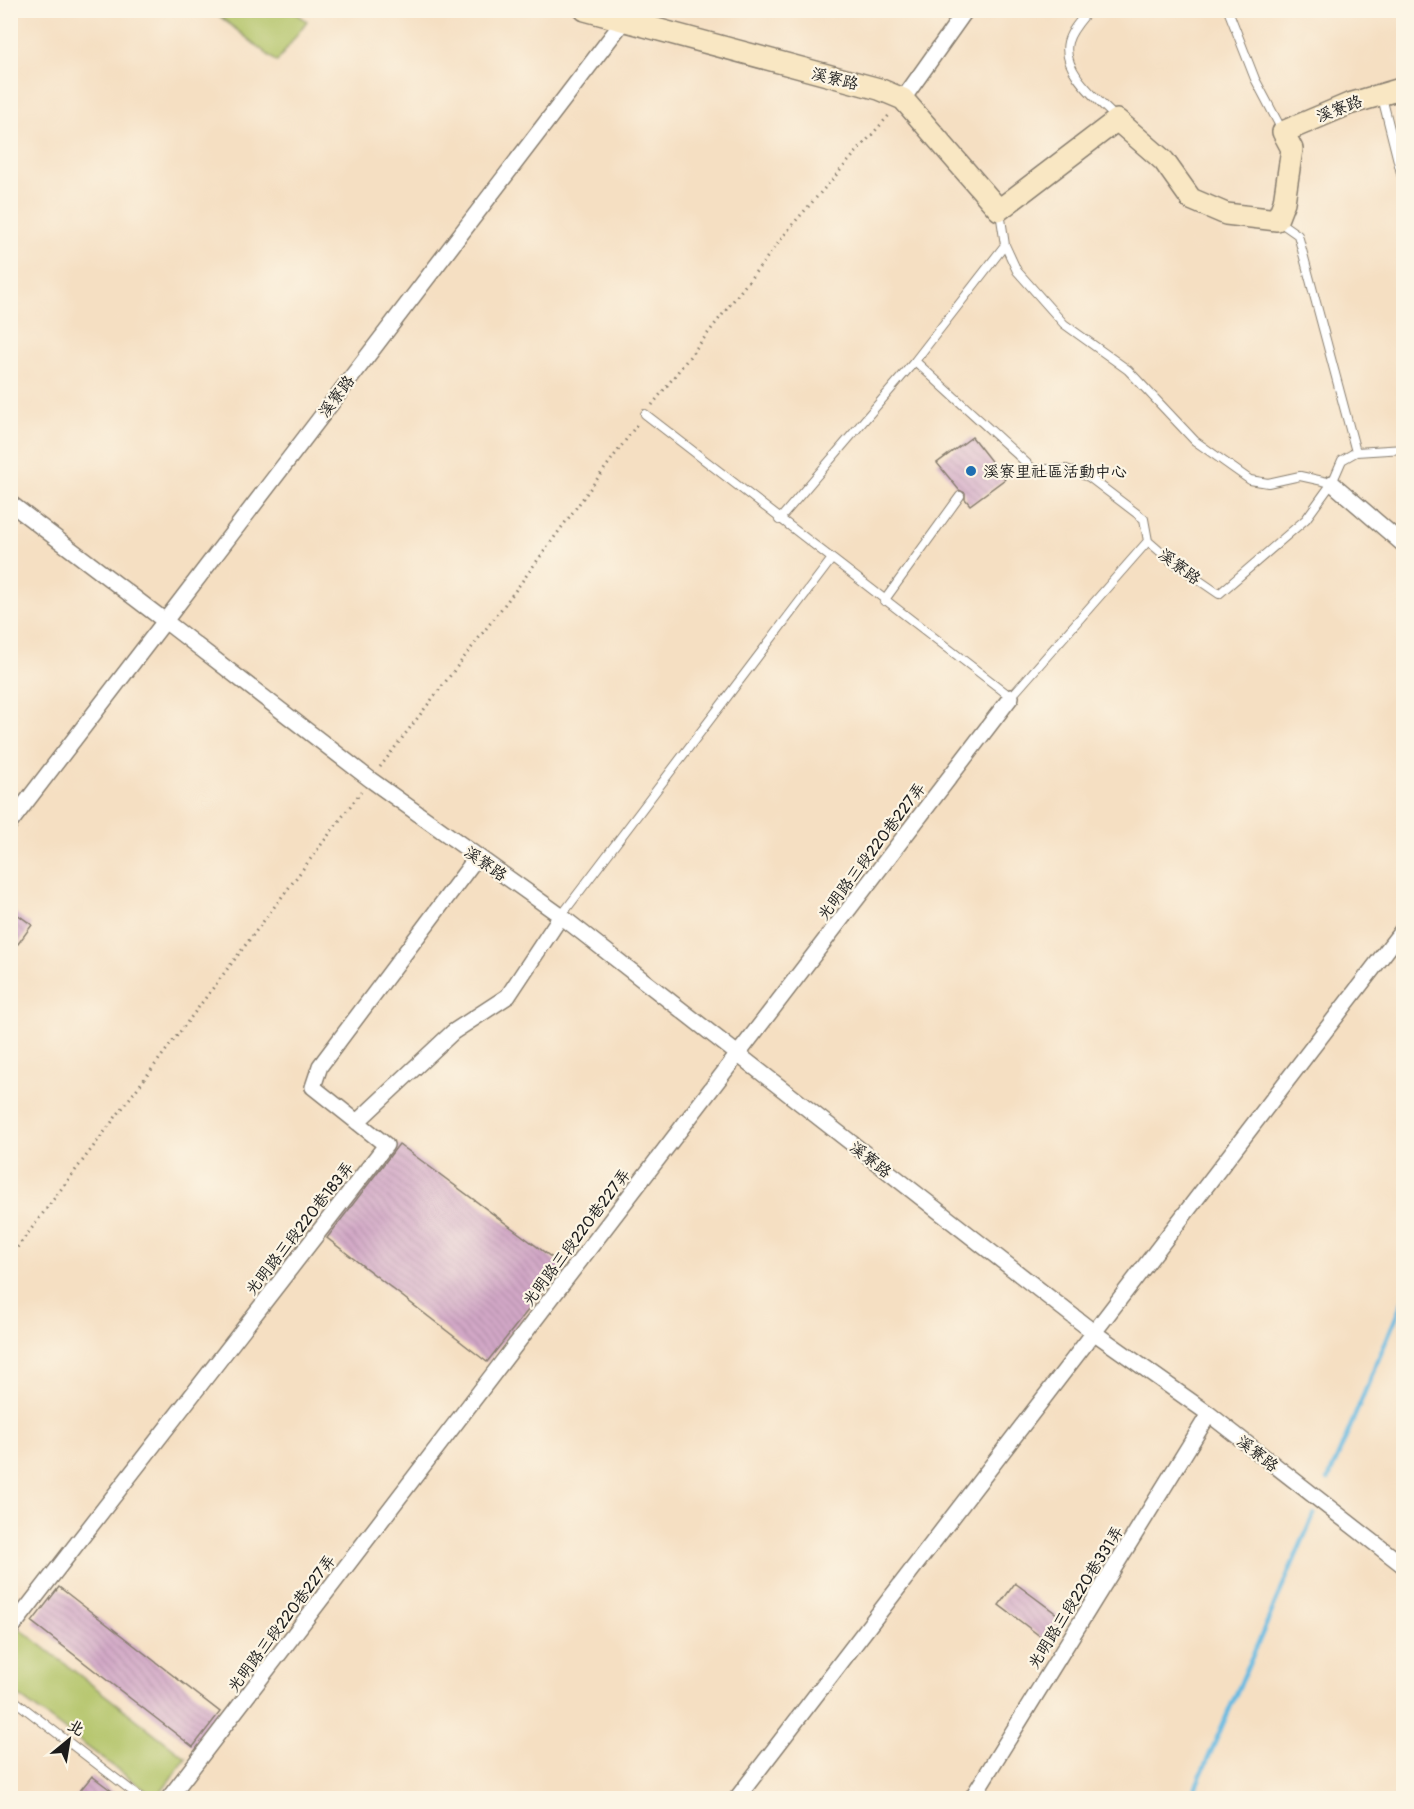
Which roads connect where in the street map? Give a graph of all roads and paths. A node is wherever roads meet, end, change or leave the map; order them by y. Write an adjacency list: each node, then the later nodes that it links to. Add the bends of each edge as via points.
1 (585, 10): 5 (street, 溪寮路)
2 (966, 10): 8 (street)
3 (1089, 10): 9 (lane, via 1068,40 1067,54 1073,71)
4 (1228, 10): 10 (lane, via 1255,79)
5 (628, 16): 8 (street, 溪寮路); 27 (street, 溪寮路)
6 (1404, 88): 7 (street, 溪寮路)
7 (1381, 93): 10 (street, 溪寮路); 11 (lane, 溪寮路)
8 (903, 99): 12 (street, 溪寮路); 16 (path, via 793,224)
9 (1117, 120): 12 (street); 13 (street, via 1164,161 1191,199 1226,214)
10 (1283, 132): 13 (street, via 1292,149 1284,201)
11 (1404, 184)
12 (999, 210): 14 (lane)
13 (1276, 220): 18 (lane, via 1298,236)
14 (1005, 245): 15 (lane); 19 (lane, via 1017,271 1064,324 1128,370 1195,441 1227,465 1250,480 1268,483 1300,476)
15 (915, 361): 22 (lane); 23 (lane, 溪寮路, via 1033,470 1066,469 1089,477 1107,490 1144,519)
16 (645, 414): 22 (lane); 29 (path)
17 (1404, 449): 18 (lane)
18 (1356, 452): 19 (lane, 溪寮路, via 1342,460)
19 (1332, 483): 23 (lane, 溪寮路, via 1306,519 1219,594); 24 (street)
20 (960, 496): 26 (lane)
21 (10, 503): 27 (street)
22 (779, 520): 25 (lane)
23 (1148, 542): 28 (lane)
24 (1404, 545)
25 (831, 560): 26 (lane); 32 (lane)
26 (884, 601): 28 (lane)
27 (165, 621): 29 (street, 溪寮路); 30 (street)
28 (1011, 697): 34 (street, 光明路三段220巷227弄)
29 (371, 780): 31 (street, 溪寮路); 36 (path)
30 (10, 823)
31 (477, 857): 32 (street, 溪寮路); 35 (street, 光明路三段220巷183弄, via 320,1066 313,1087)
32 (561, 916): 34 (street, 溪寮路); 35 (street, via 508,996 453,1032)
33 (1404, 928): 37 (street)
34 (738, 1055): 37 (street, 溪寮路); 43 (street, 光明路三段220巷227弄)
35 (357, 1122): 40 (street, 光明路三段220巷183弄, via 386,1145)
36 (10, 1257)
37 (1092, 1331): 38 (street, 溪寮路); 44 (street)
38 (1209, 1414): 39 (street, 溪寮路); 45 (street, 光明路三段220巷331弄)
39 (1404, 1566)
40 (10, 1630)
41 (10, 1697): 42 (lane)
42 (141, 1798)
43 (169, 1798)
44 (737, 1798)
45 (972, 1798)

